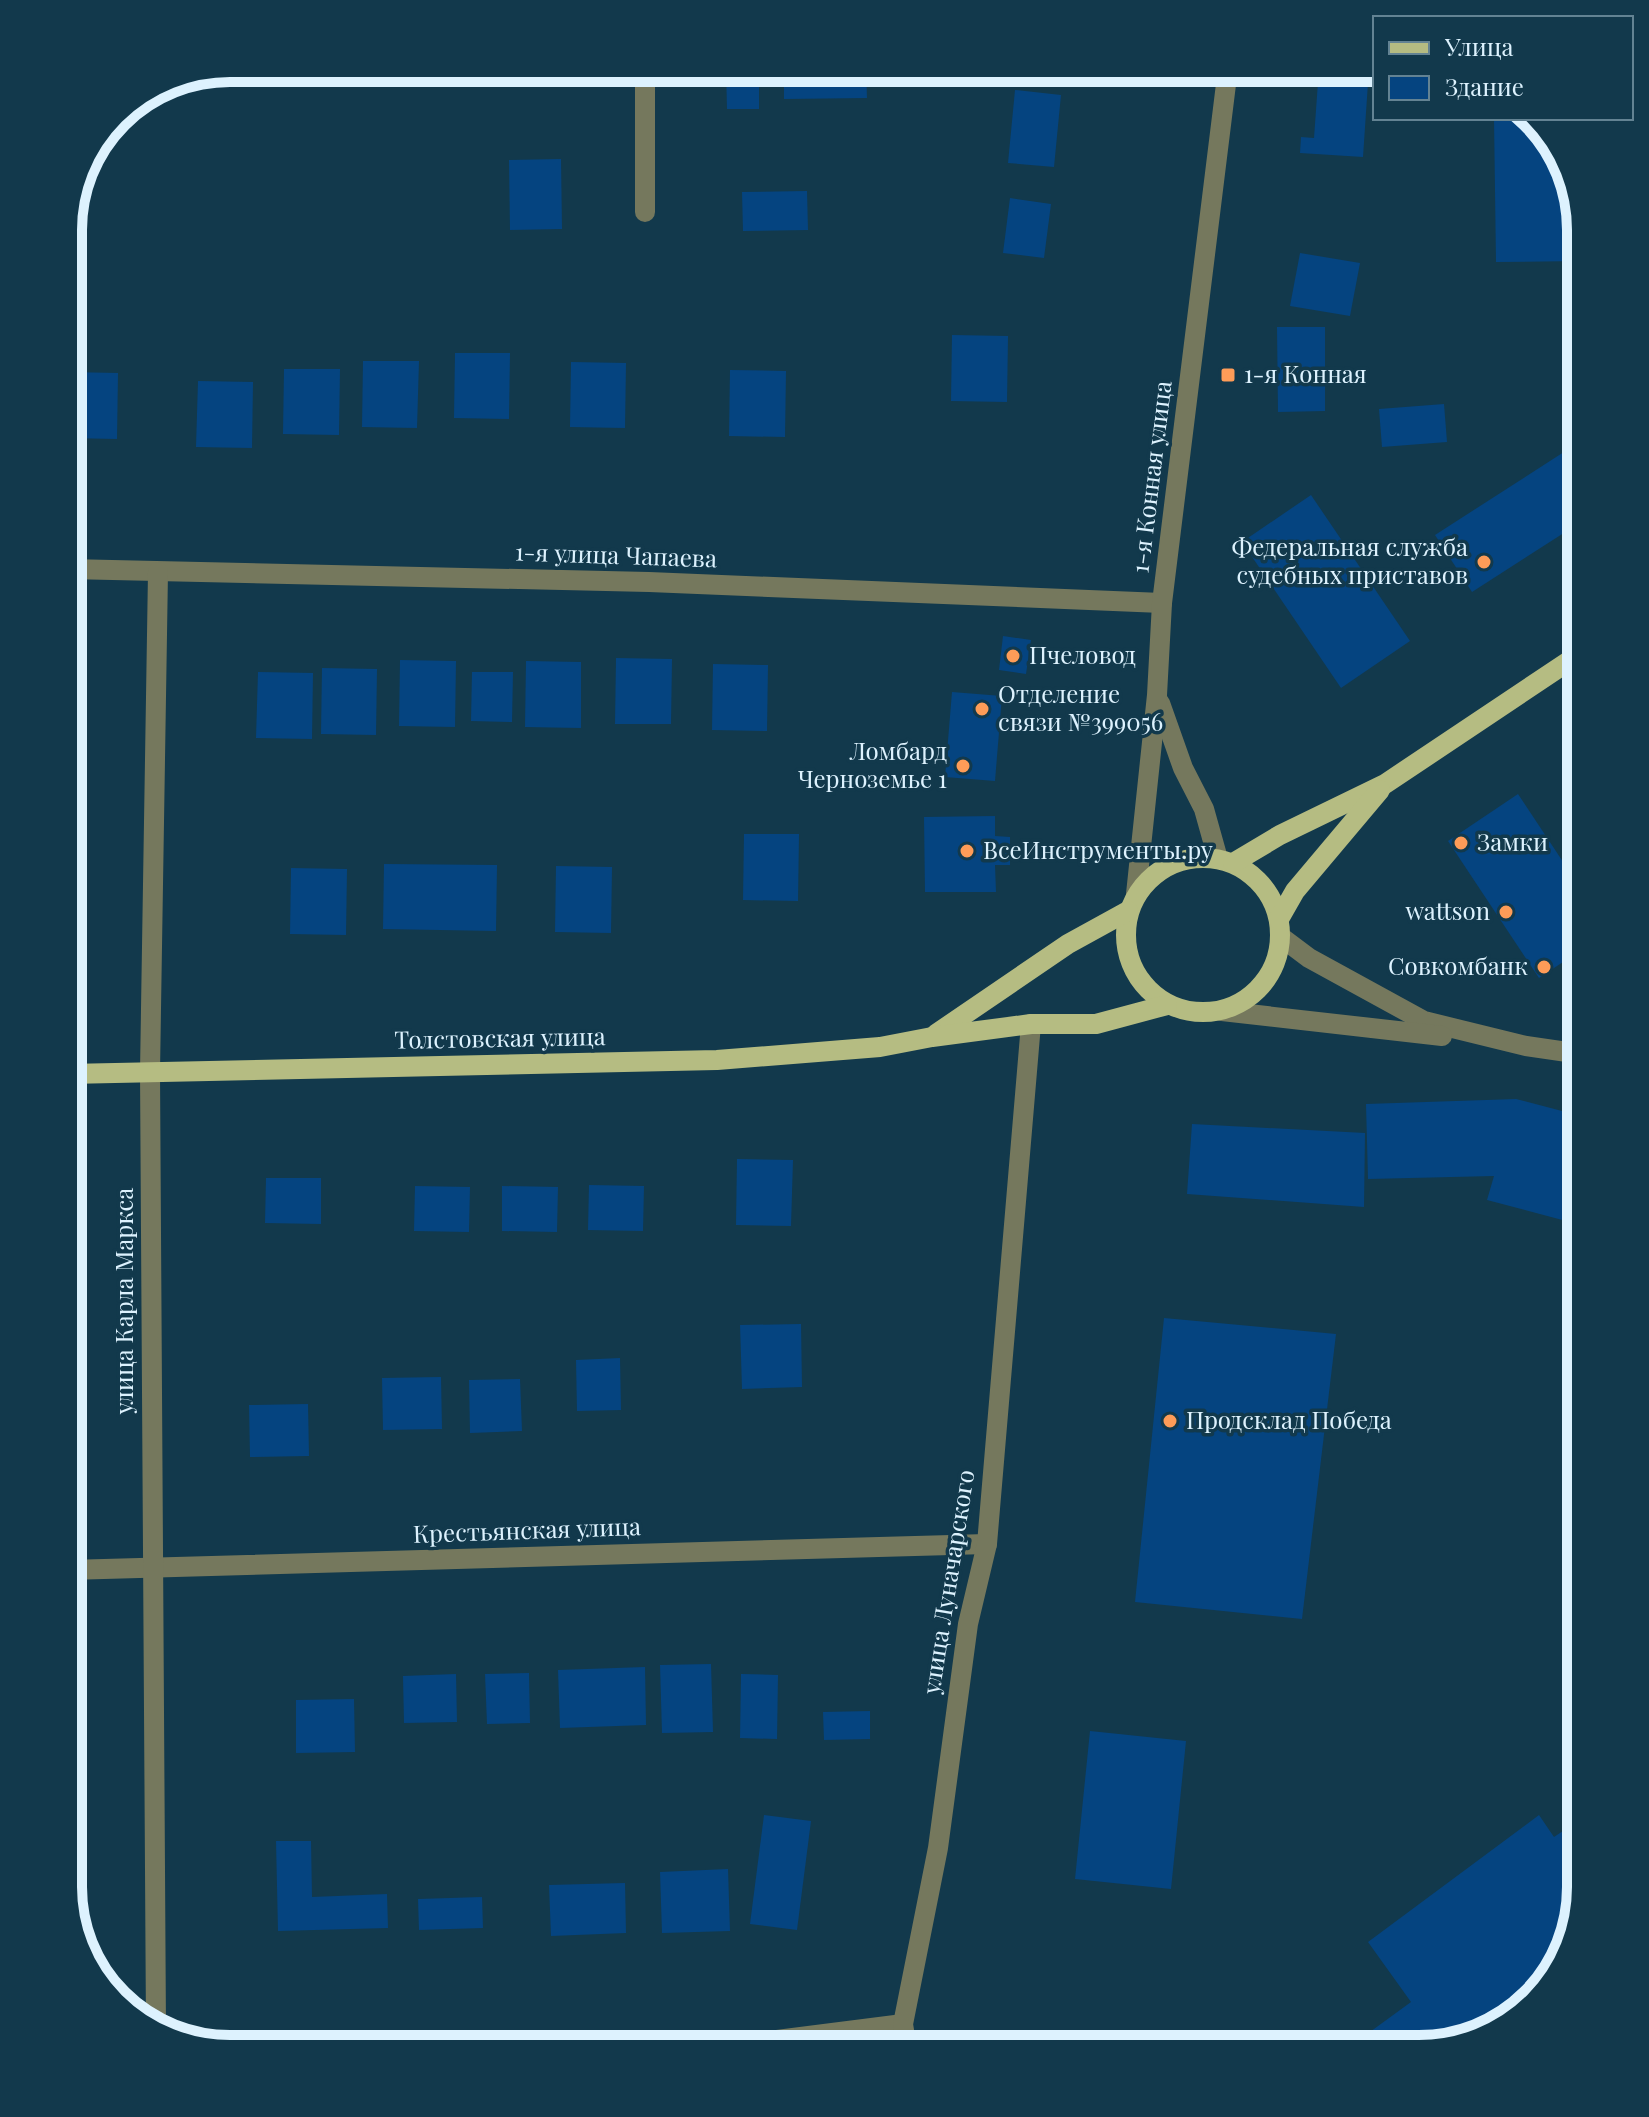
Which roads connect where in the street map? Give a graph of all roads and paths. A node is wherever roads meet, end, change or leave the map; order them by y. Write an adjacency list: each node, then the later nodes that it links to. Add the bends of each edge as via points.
1 (645, 82): 3 (street)
2 (1226, 82): 6 (street, 1-я Конная улица)
3 (645, 212)
4 (82, 569): 5 (street, 1-я улица Чапаева)
5 (158, 572): 6 (street, 1-я улица Чапаева, via 649,582); 19 (street, улица Карла Маркса)
6 (1162, 603): 8 (street, 1-я Конная улица)
7 (1567, 662): 9 (main road)
8 (1157, 695): 10 (street, via 1183,768); 11 (street, 1-я Конная улица)
9 (1385, 784): 10 (main road); 12 (main road, via 1295,891)
10 (1226, 861): 11 (main road, via 1194,858 1172,863 1152,876); 12 (main road, via 1254,876 1270,896)
11 (1132, 902): 13 (main road, via 1125,938 1130,965 1145,988); 16 (main road)
12 (1280, 928): 14 (main road, via 1276,962 1264,984 1245,1001); 17 (street, via 1309,958 1424,1021)
13 (1167, 1005): 14 (main road, via 1194,1013); 15 (main road, Толстовская улица, via 1096,1024)
14 (1222, 1011): 17 (street)
15 (1031, 1024): 16 (main road, Толстовская улица); 21 (street, улица Луначарского)
16 (932, 1037): 19 (main road, Толстовская улица, via 880,1047 717,1060)
17 (1526, 1046): 18 (street)
18 (1567, 1052)
19 (150, 1072): 20 (main road, Толстовская улица); 22 (street, улица Карла Маркса)
20 (82, 1074)
21 (987, 1544): 22 (street, Крестьянская улица); 25 (street, улица Луначарского, via 968,1624 938,1848)
22 (152, 1568): 23 (street, Крестьянская улица); 24 (street, улица Карла Маркса)
23 (82, 1570)
24 (156, 2015)
25 (903, 2024): 26 (street); 27 (street, улица Луначарского)
26 (816, 2035)
27 (905, 2035)

